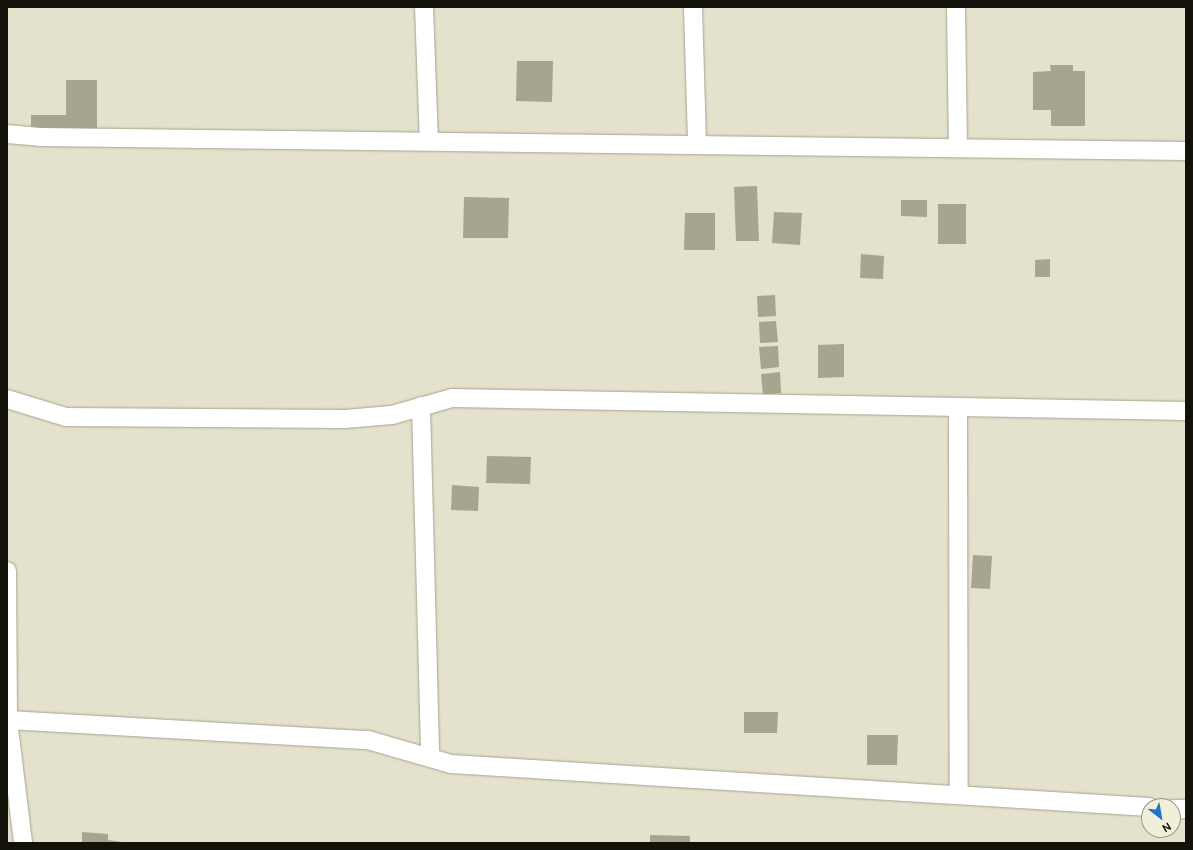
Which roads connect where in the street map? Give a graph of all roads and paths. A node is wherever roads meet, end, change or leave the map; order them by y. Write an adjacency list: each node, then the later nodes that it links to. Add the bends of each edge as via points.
1 (424, 7): 5 (street)
2 (693, 7): 6 (street)
3 (956, 7): 7 (street)
4 (7, 134): 5 (street, via 40,137)
5 (429, 141): 6 (street)
6 (697, 144): 7 (street)
7 (958, 147): 8 (street)
8 (1186, 151)
9 (7, 399): 10 (street, via 66,417 345,419 392,415)
10 (421, 406): 11 (street, via 452,398); 15 (street)
11 (958, 407): 12 (street); 16 (street)
12 (1186, 411)
13 (7, 571): 14 (street)
14 (8, 720): 15 (street, via 368,740); 18 (street)
15 (430, 758): 16 (street, via 451,764)
16 (959, 795): 17 (street)
17 (1141, 806)
18 (23, 843)

